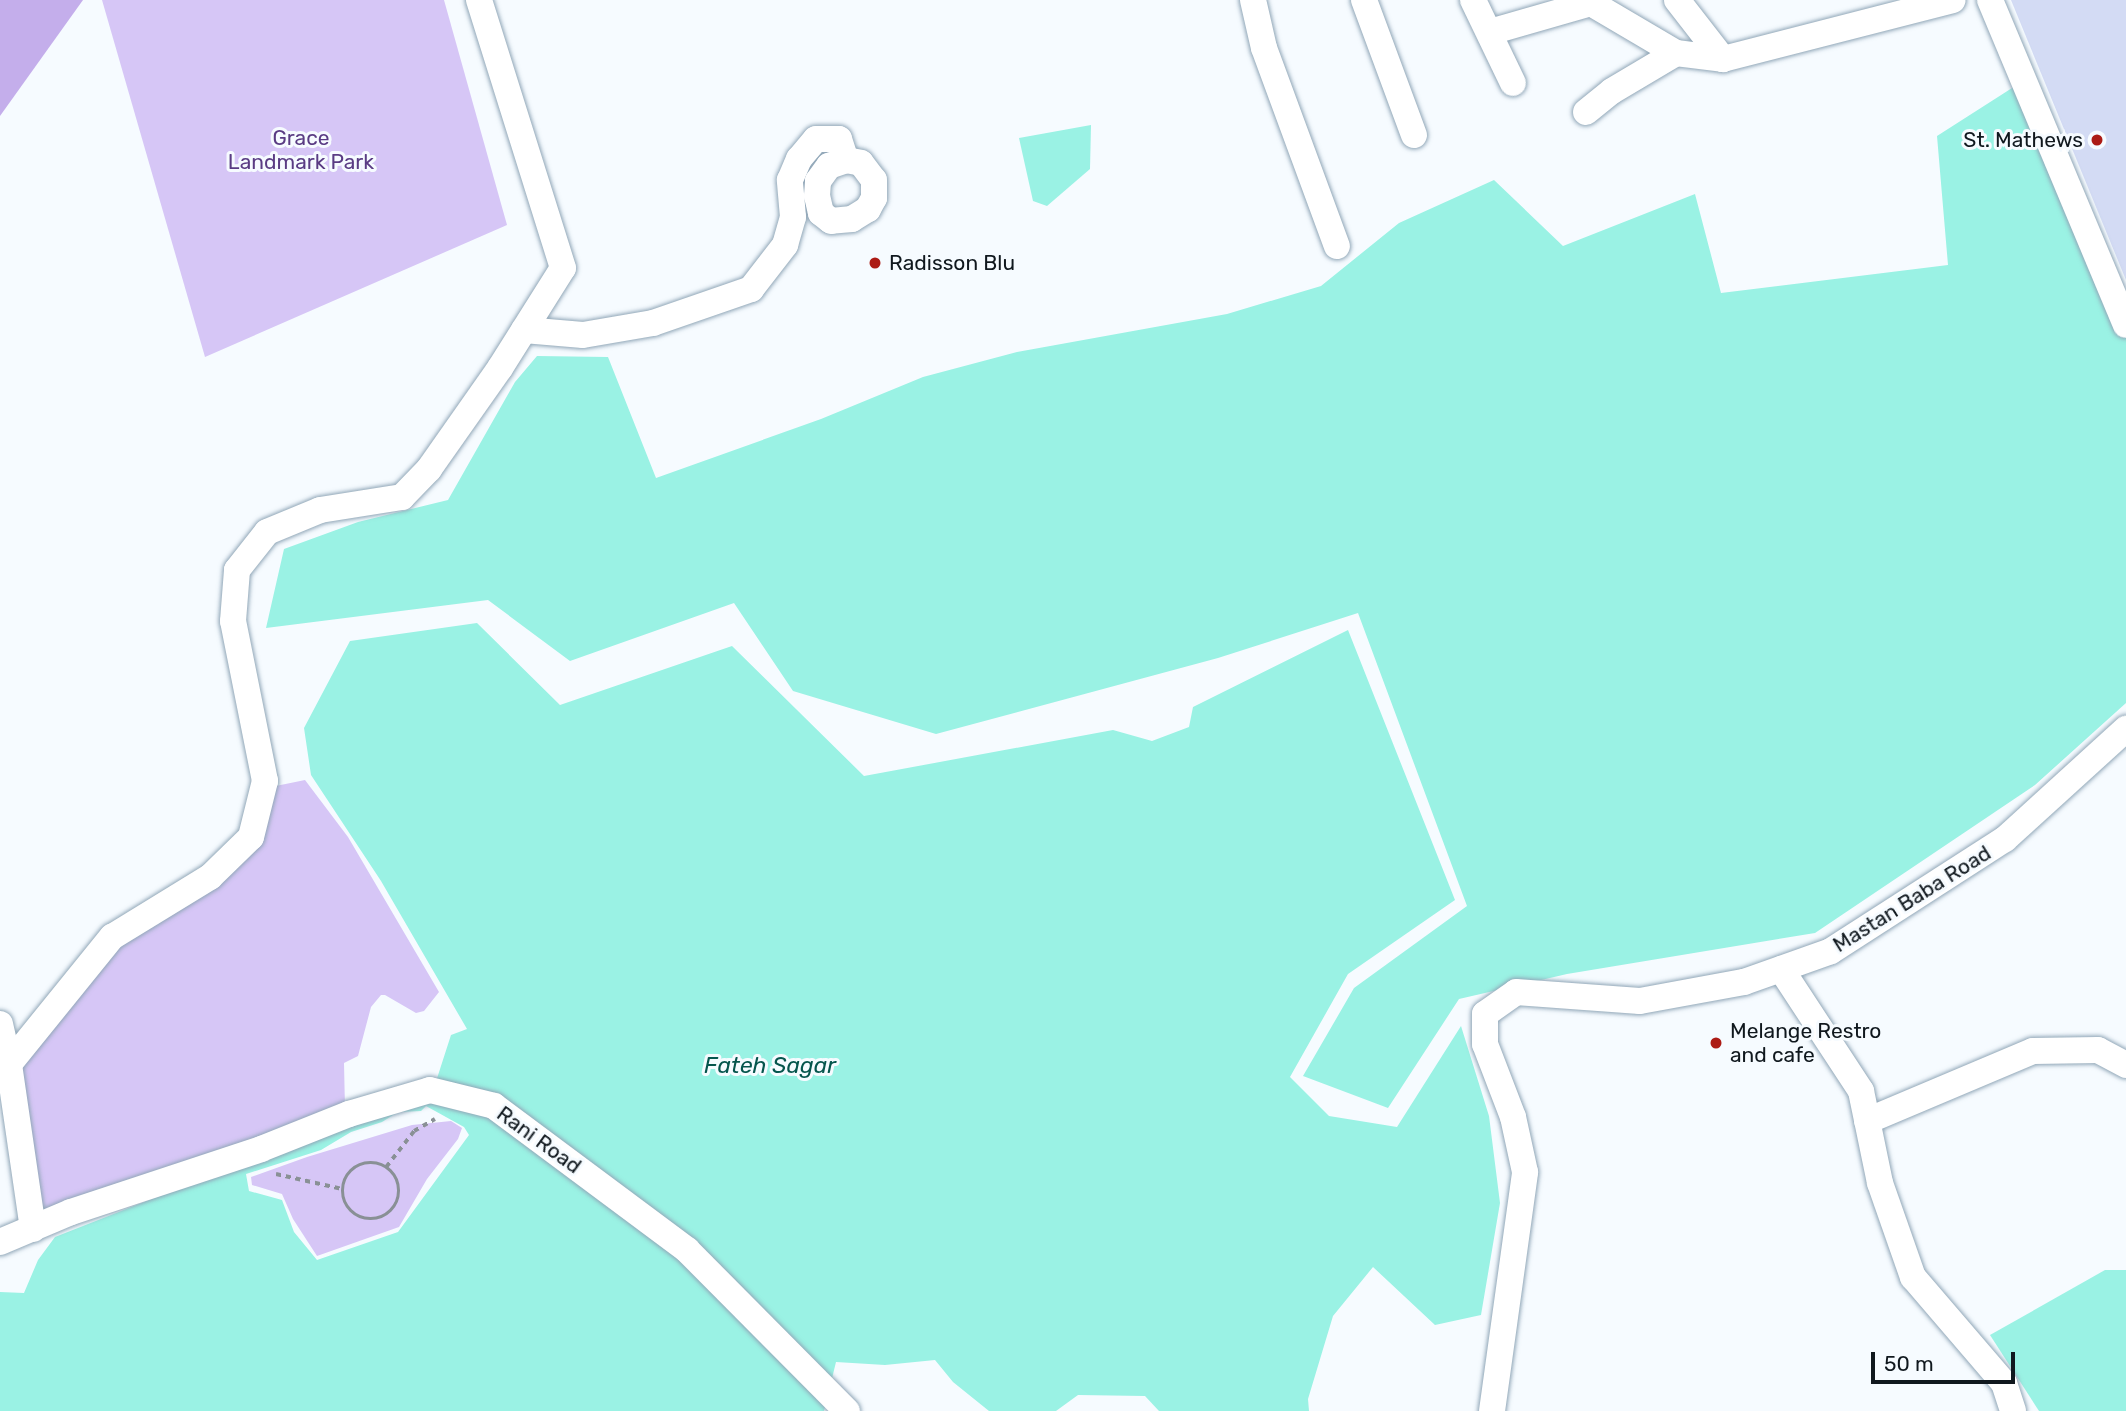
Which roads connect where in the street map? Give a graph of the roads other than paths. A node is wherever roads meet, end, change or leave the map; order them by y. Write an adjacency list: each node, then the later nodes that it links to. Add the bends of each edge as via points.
1 (479, 0): 18 (street, via 563,268)
2 (1253, 0): 16 (street, via 1264,48)
3 (1364, 0): 14 (street)
4 (1473, 0): 9 (street)
5 (1677, 0): 11 (street)
6 (1953, 0): 8 (street)
7 (1990, 0): 17 (street)
8 (1899, 6): 11 (street)
9 (1490, 32): 10 (street, via 1591,3); 12 (street)
10 (1676, 53): 11 (street); 13 (street)
11 (1723, 59)
12 (1513, 83)
13 (1586, 112)
14 (1413, 135)
15 (846, 159): 18 (street, via 839,139 816,139 799,159 790,180 793,217 785,245 751,289 653,323 583,335)
16 (1337, 246)
17 (2126, 325)
18 (524, 330): 22 (street, via 429,469 402,497 320,510 267,532 237,570 233,621 265,781 251,837 210,877 112,937)
19 (2126, 729): 20 (street, Mastan Baba Road, via 2005,839 1831,951)
20 (1781, 969): 24 (street, via 1861,1091); 28 (street, Mastan Baba Road, via 1744,982 1640,1001 1516,992 1485,1014 1485,1044 1513,1117 1525,1172)
21 (0, 1024): 22 (street)
22 (9, 1064): 25 (street)
23 (2126, 1065): 24 (street, via 2098,1051 2033,1051)
24 (1867, 1121): 29 (street, via 1880,1183 1913,1277 2004,1383)
25 (33, 1229): 26 (street, Rani Road); 27 (street, Rani Road, via 349,1114 430,1090 494,1106 687,1250)
26 (0, 1242)
27 (847, 1411)
28 (1492, 1411)
29 (2013, 1411)

